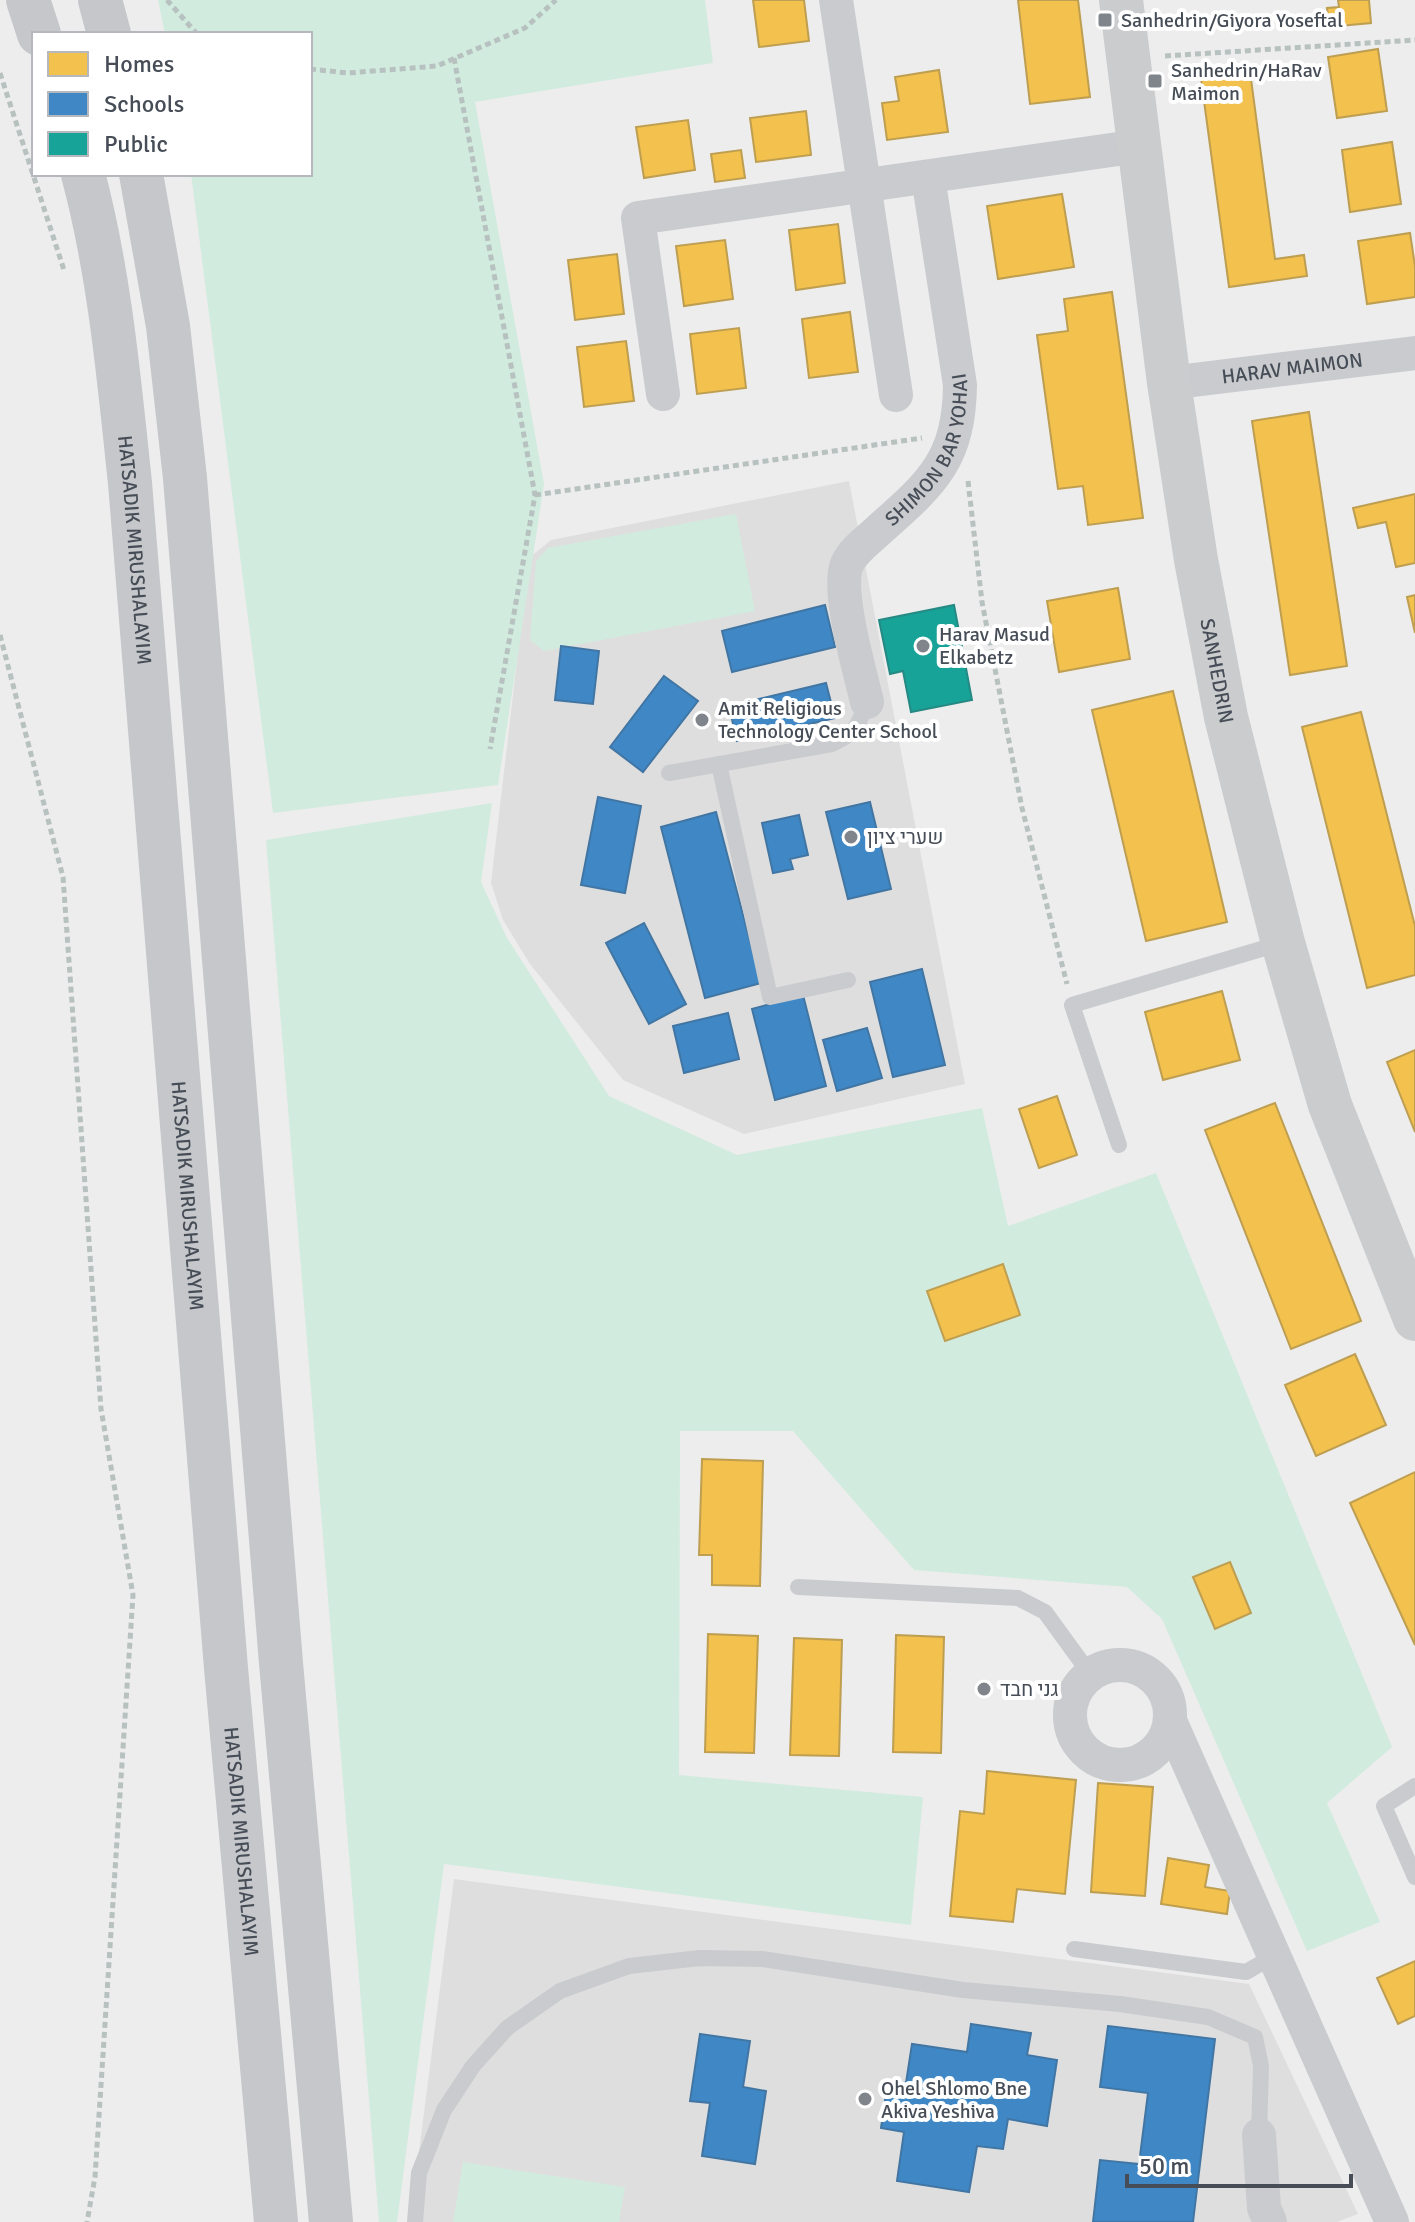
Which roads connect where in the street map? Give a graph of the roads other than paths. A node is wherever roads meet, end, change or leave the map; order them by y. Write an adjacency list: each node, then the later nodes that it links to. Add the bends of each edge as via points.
1 (28, 0): 5 (main road)
2 (100, 0): 6 (main road)
3 (836, 0): 11 (street)
4 (1121, 0): 7 (street, SANHEDRIN)
5 (38, 32)
6 (108, 32)
7 (1139, 146): 10 (street); 13 (street, SANHEDRIN)
8 (84, 176): 31 (main road, HATSADIK MIRUSHALAYIM, via 114,333 130,483)
9 (141, 176): 32 (main road, via 168,326 185,478)
10 (928, 177): 11 (street); 16 (street, SHIMON BAR YOHAI, via 960,385 956,433 948,455 917,496 847,564 844,596)
11 (864, 186): 14 (street, via 638,218); 15 (street)
12 (1415, 353): 13 (street, HARAV MAIMON)
13 (1169, 383): 19 (street, SANHEDRIN, via 1226,717)
14 (663, 394)
15 (896, 395)
16 (867, 702): 17 (lane, via 849,737)
17 (719, 764): 18 (lane); 20 (lane, via 770,997)
18 (669, 773)
19 (1283, 943): 21 (lane, via 1072,1005); 22 (street, SANHEDRIN, via 1330,1105)
20 (848, 980)
21 (1119, 1145)
22 (1415, 1319)
23 (798, 1587): 24 (lane, via 1018,1598 1045,1612)
24 (1090, 1674): 25 (street, via 1121,1664 1152,1675 1163,1688); 25 (street, via 1071,1701 1070,1718 1073,1734 1095,1759 1110,1765 1143,1760 1166,1737)
25 (1170, 1721): 29 (street)
26 (1415, 1786): 27 (lane, via 1384,1806)
27 (1415, 1877)
28 (1074, 1949): 29 (lane, via 1246,1972)
29 (1274, 1956): 35 (street)
30 (1259, 2135): 33 (lane, via 1261,2066 1255,2037 1208,2017 963,1990 762,1959 700,1958 629,1966 560,1991 507,2028 444,2110 419,2173); 34 (street, via 1264,2208)
31 (276, 2222)
32 (331, 2222)
33 (415, 2222)
34 (1270, 2222)
35 (1392, 2222)

